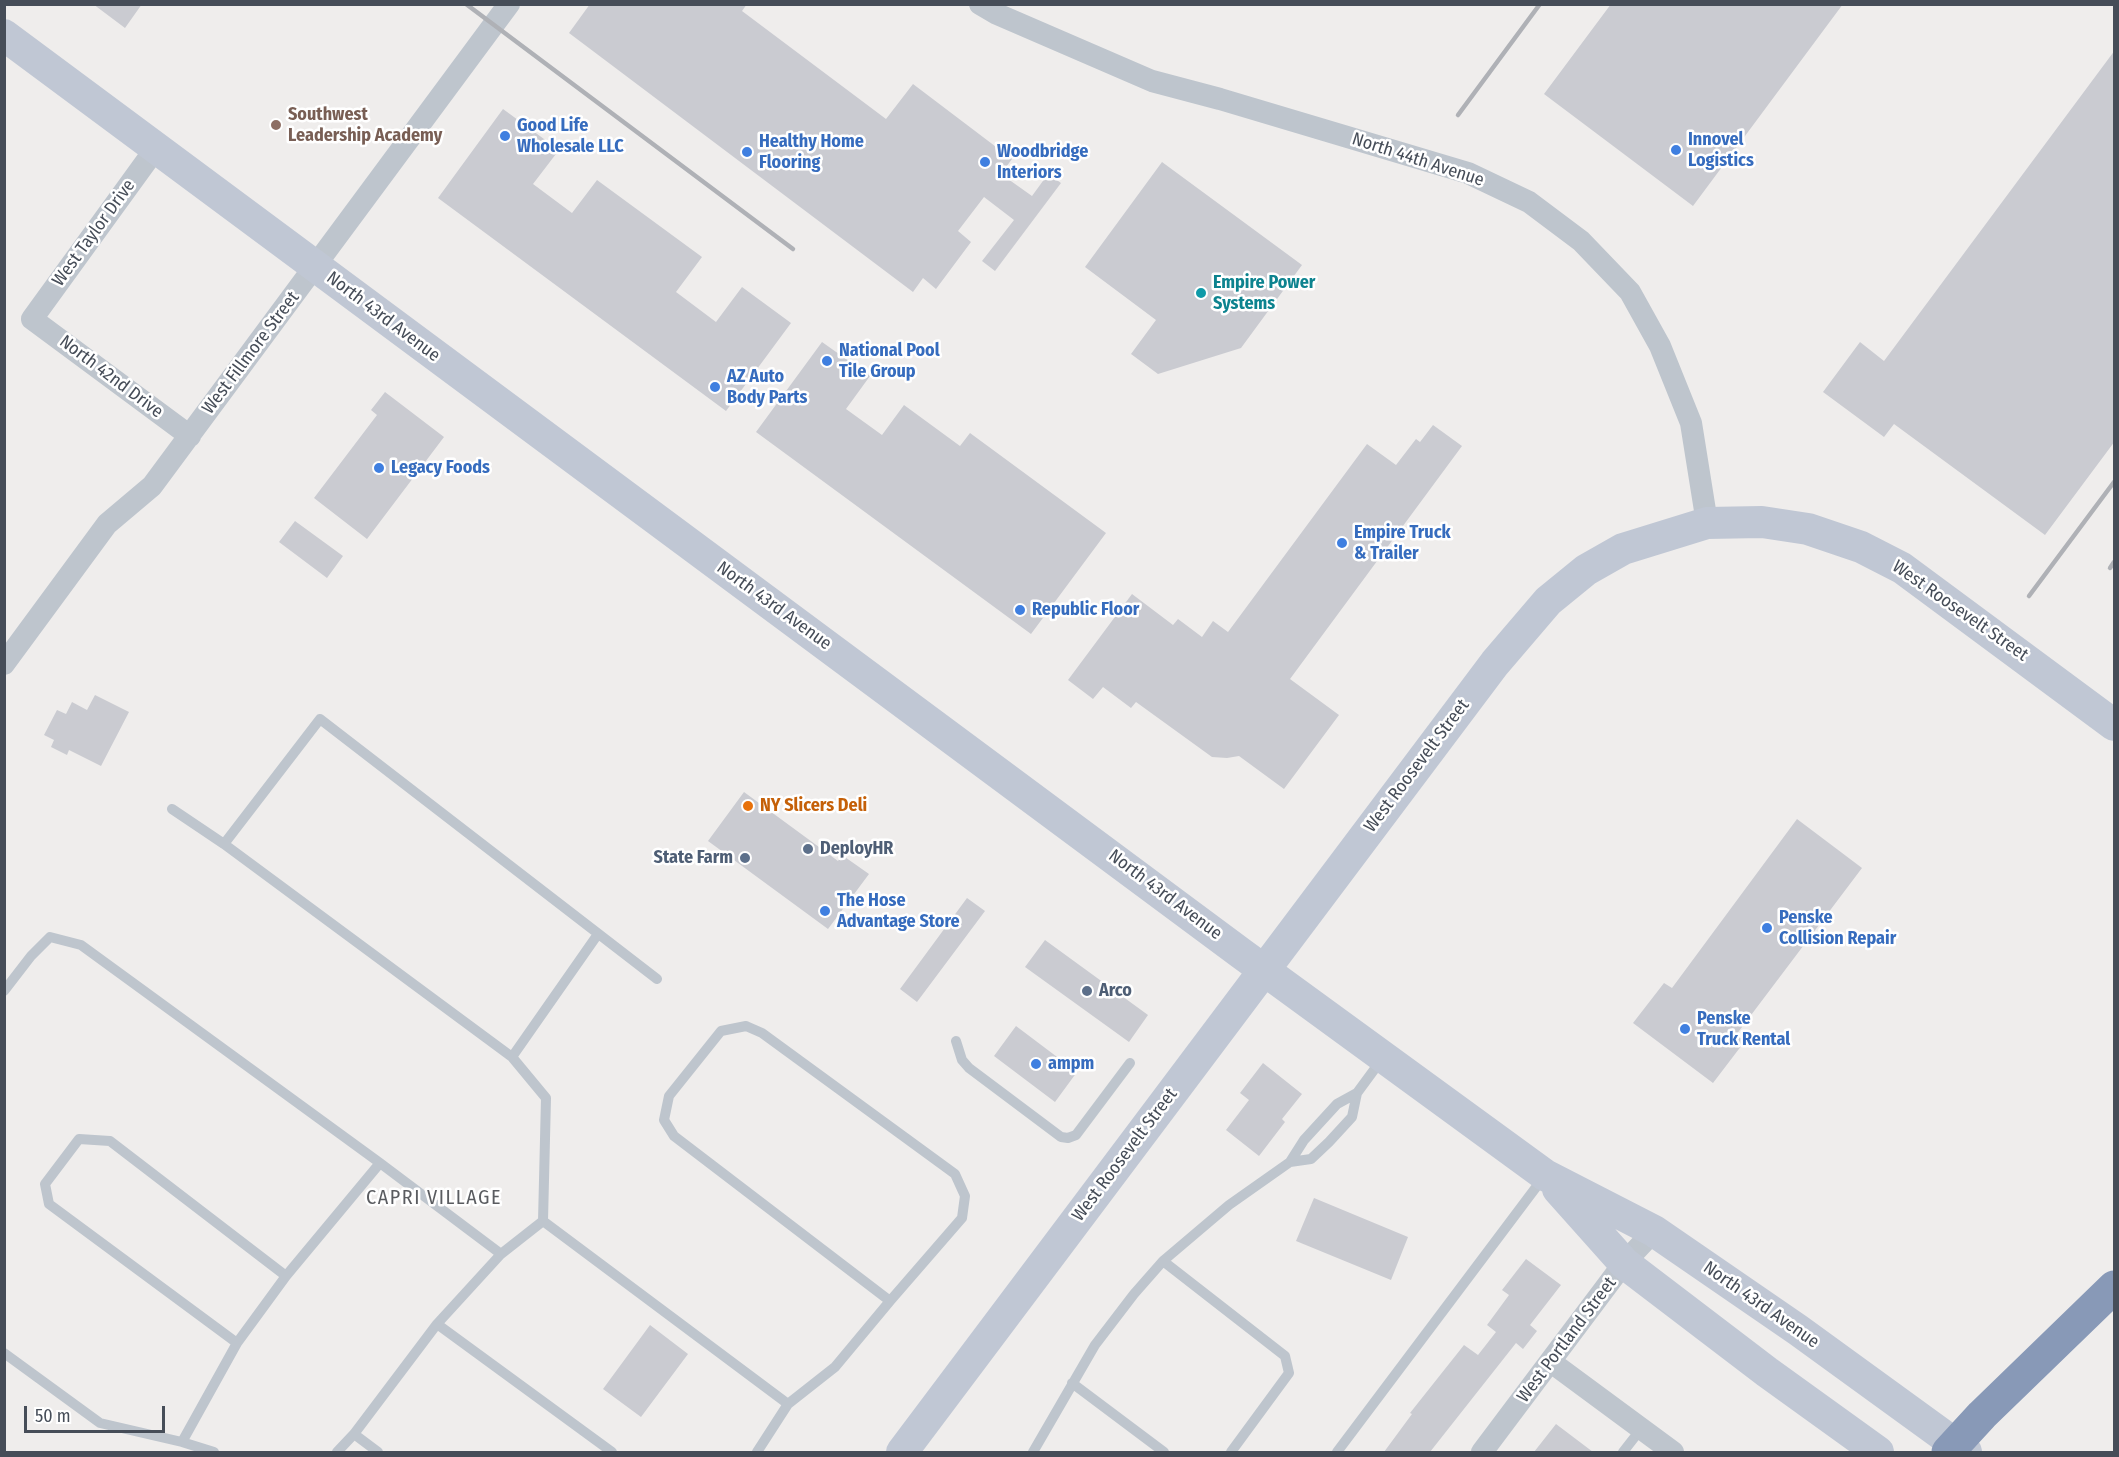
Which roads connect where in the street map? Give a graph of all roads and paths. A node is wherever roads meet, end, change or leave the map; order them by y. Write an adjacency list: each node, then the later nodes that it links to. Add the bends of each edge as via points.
1 (509, 4): 5 (street, West Fillmore Street)
2 (980, 4): 8 (street, North 44th Avenue, via 1152,81 1468,173 1529,202 1581,241 1630,292 1660,346 1691,423)
3 (4, 35): 4 (main road, North 43rd Avenue)
4 (156, 148): 5 (main road, North 43rd Avenue); 6 (street, West Taylor Drive)
5 (314, 266): 7 (street, West Fillmore Street); 14 (main road, North 43rd Avenue)
6 (32, 319): 7 (street, North 42nd Drive)
7 (190, 436): 9 (street, West Fillmore Street, via 152,486 107,524)
8 (1707, 523): 10 (main road, West Roosevelt Street, via 1762,522 1808,529 1872,552 1931,588); 14 (main road, West Roosevelt Street, via 1623,549 1586,570 1548,601 1495,663)
9 (4, 664)
10 (2115, 724)
11 (172, 809): 12 (lane)
12 (224, 844): 13 (lane, via 320,720); 18 (lane)
13 (598, 934): 15 (lane); 18 (lane)
14 (1264, 970): 19 (main road, North 43rd Avenue); 48 (main road, West Roosevelt Street)
15 (657, 979)
16 (4, 992): 23 (lane, via 50,937 81,945)
17 (956, 1041): 20 (lane, via 969,1068 1061,1137 1068,1138 1076,1135)
18 (512, 1057): 25 (lane, via 546,1098)
19 (1383, 1057): 21 (lane); 24 (main road, North 43rd Avenue)
20 (1131, 1063)
21 (1357, 1093): 22 (lane, via 1337,1104); 22 (lane, via 1352,1117 1329,1142 1311,1159)
22 (1290, 1162): 28 (lane, via 1229,1205)
23 (380, 1163): 27 (lane); 30 (lane)
24 (1545, 1175): 26 (main road, North 43rd Avenue); 29 (main road, North 43rd Avenue); 52 (lane)
25 (543, 1221): 27 (lane); 38 (lane)
26 (1654, 1231): 29 (street, West Portland Street); 42 (main road, North 43rd Avenue, via 1798,1330)
27 (501, 1254): 33 (lane)
28 (1163, 1261): 37 (lane, via 1095,1345); 51 (lane, via 1285,1356 1289,1373)
29 (1624, 1263): 36 (street, West Portland Street); 56 (main road, North 43rd Avenue)
30 (286, 1276): 34 (lane); 34 (lane, via 110,1141 79,1139 45,1184 49,1204)
31 (2115, 1287): 42 (highway, via 1982,1415)
32 (890, 1300): 32 (lane, via 963,1218 965,1196 955,1174 762,1033 746,1026 721,1031 669,1096 664,1120 674,1136); 38 (lane, via 835,1367)
33 (437, 1324): 40 (lane); 46 (lane)
34 (237, 1343): 41 (lane)
35 (4, 1353): 41 (lane, via 100,1423)
36 (1551, 1362): 39 (street); 53 (street, West Portland Street)
37 (1072, 1383): 49 (lane); 50 (lane)
38 (788, 1404): 47 (lane)
39 (1641, 1429): 54 (lane); 55 (street)
40 (354, 1434): 44 (lane); 45 (lane)
41 (182, 1442): 43 (lane)
42 (1956, 1450)
43 (214, 1452)
44 (337, 1452)
45 (378, 1452)
46 (612, 1452)
47 (757, 1452)
48 (902, 1452)
49 (1033, 1452)
50 (1164, 1452)
51 (1231, 1452)
52 (1337, 1452)
53 (1482, 1452)
54 (1623, 1452)
55 (1672, 1452)
56 (1878, 1452)

